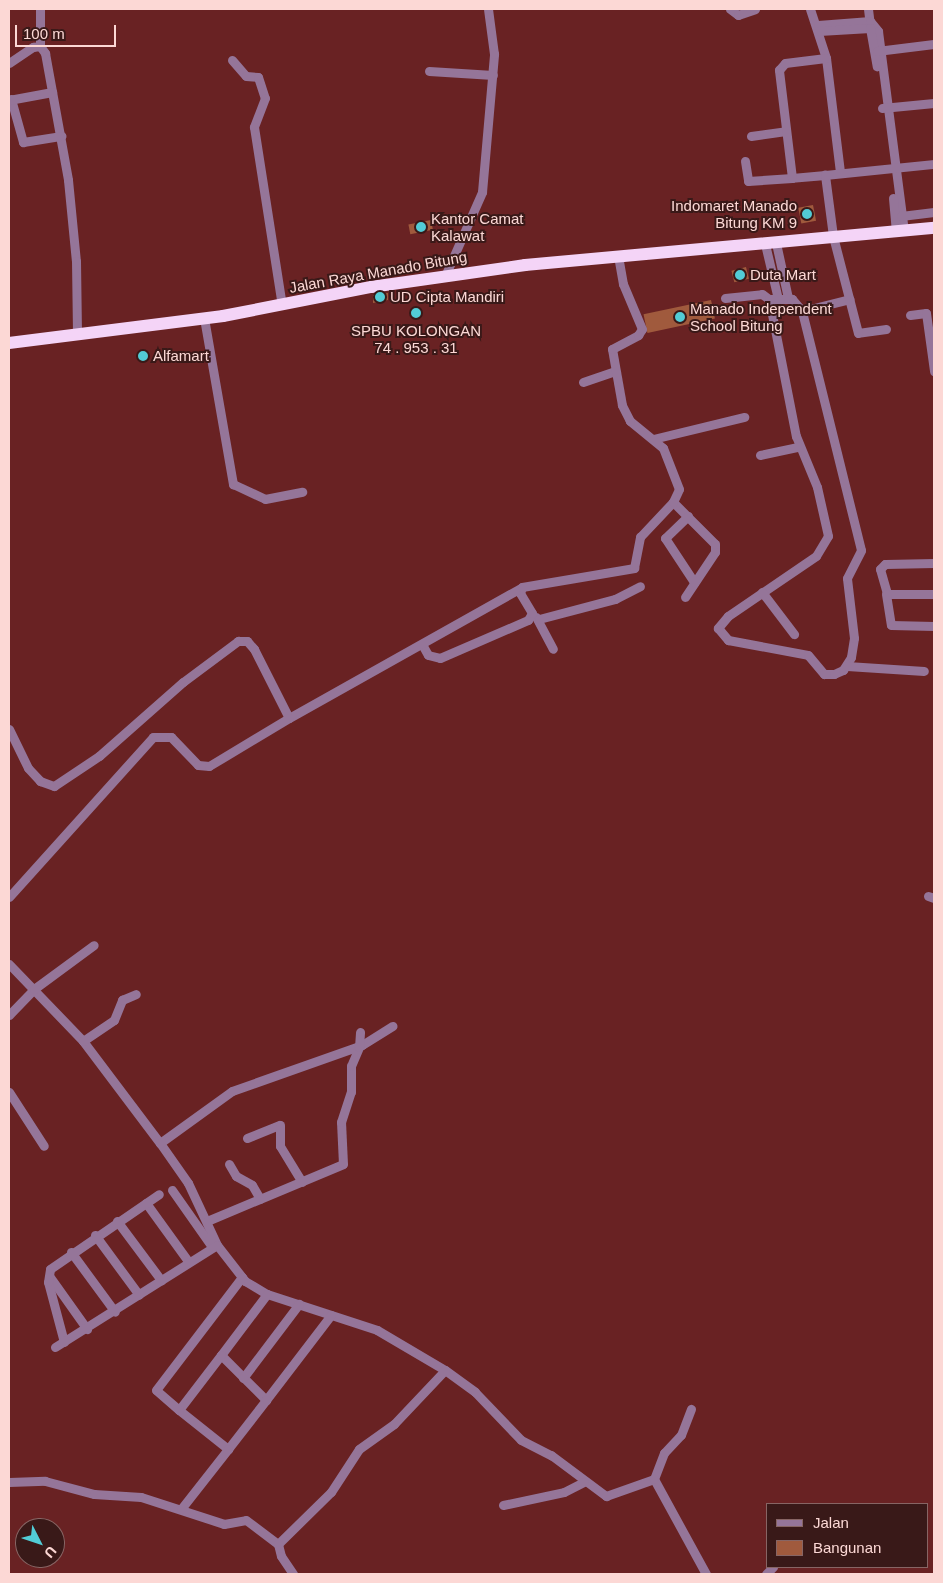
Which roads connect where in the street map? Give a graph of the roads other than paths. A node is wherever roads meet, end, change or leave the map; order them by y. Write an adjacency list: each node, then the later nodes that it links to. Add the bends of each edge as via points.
1 (40, 9): 10 (street)
2 (488, 9): 16 (street)
3 (730, 9): 4 (street, via 738,15)
4 (755, 9)
5 (810, 9): 8 (street)
6 (868, 9): 7 (street)
7 (870, 25): 8 (street); 11 (street, via 878,31)
8 (819, 28): 12 (street)
9 (934, 44): 11 (street)
10 (40, 46): 14 (street); 17 (street, via 45,53)
11 (878, 51): 20 (street)
12 (826, 58): 21 (street, via 780,67); 27 (street)
13 (232, 60): 42 (street, via 246,76 258,77 265,98 254,127)
14 (9, 63)
15 (429, 71): 16 (street)
16 (493, 75): 37 (street, via 482,192)
17 (52, 92): 18 (street); 22 (street)
18 (10, 100): 22 (street, via 23,142)
19 (934, 103): 20 (street)
20 (885, 108): 26 (street)
21 (786, 131): 23 (street); 29 (street)
22 (62, 136): 48 (street, via 76,262)
23 (751, 136)
24 (745, 161): 29 (street, via 748,181)
25 (934, 164): 26 (street)
26 (892, 167): 27 (street); 31 (street); 33 (street)
27 (840, 172): 28 (street)
28 (825, 175): 29 (street); 34 (street)
29 (792, 178)
30 (934, 212): 31 (street)
31 (901, 216): 33 (street)
32 (934, 228): 33 (highway, Jalan Raya Manado Bitung)
33 (900, 231): 34 (highway, Jalan Raya Manado Bitung)
34 (833, 236): 35 (highway, Jalan Raya Manado Bitung); 41 (street)
35 (770, 243): 36 (highway, Jalan Raya Manado Bitung); 39 (street); 40 (street)
36 (618, 256): 37 (highway, Jalan Raya Manado Bitung); 50 (street, via 623,284 642,329 638,335 612,349)
37 (445, 276): 42 (highway, Jalan Raya Manado Bitung)
38 (725, 298): 40 (street, via 762,294)
39 (788, 298): 40 (street); 43 (street)
40 (773, 299): 55 (street, via 778,358)
41 (850, 299): 43 (street); 47 (street, via 859,335)
42 (282, 305): 46 (highway, Jalan Raya Manado Bitung)
43 (802, 311): 74 (street, via 861,550 847,578 854,638)
44 (930, 313): 45 (street); 51 (street)
45 (910, 315)
46 (204, 318): 48 (highway, Jalan Raya Manado Bitung); 57 (street, via 233,484 266,499)
47 (886, 329)
48 (77, 333): 49 (highway, Jalan Raya Manado Bitung)
49 (9, 343)
50 (615, 370): 52 (street); 54 (street, via 624,413)
51 (934, 371)
52 (583, 382)
53 (744, 417): 54 (street)
54 (653, 439): 58 (street, via 663,448 678,484)
55 (799, 447): 56 (street); 64 (street, via 828,526 826,544 816,556)
56 (760, 455)
57 (302, 492)
58 (672, 502): 59 (street); 63 (street, via 640,538 632,569)
59 (688, 516): 61 (street, via 715,544 715,552); 61 (street, via 665,538)
60 (934, 563): 65 (street, via 882,565 880,572)
61 (694, 582): 67 (street)
62 (640, 586): 69 (street, via 615,599)
63 (522, 587): 68 (street, via 520,594); 72 (street)
64 (762, 592): 71 (street); 74 (street, via 719,623 723,636 808,655 824,674 838,673)
65 (886, 594): 66 (street); 70 (street, via 891,625)
66 (934, 594)
67 (685, 597)
68 (531, 611): 69 (street); 72 (street, via 528,620 440,658 428,654)
69 (539, 619): 73 (street)
70 (934, 626)
71 (794, 634)
72 (423, 646): 76 (street)
73 (553, 649)
74 (847, 666): 75 (street)
75 (924, 671)
76 (289, 718): 77 (street, via 257,653 250,643 241,640 183,682 99,756 60,784 47,786 34,776); 78 (street, via 209,766 198,765 171,737 153,737)
77 (9, 729)
78 (9, 897)
79 (94, 945): 81 (street)
80 (9, 964): 81 (street)
81 (34, 989): 83 (street); 86 (street)
82 (136, 994): 86 (street, via 120,1002 114,1020)
83 (9, 1015)
84 (392, 1026): 87 (street)
85 (360, 1032): 87 (street)
86 (83, 1041): 90 (street)
87 (360, 1046): 90 (street, via 237,1089); 93 (street, via 352,1063 351,1092 341,1122 344,1162)
88 (9, 1092): 91 (street, via 31,1120)
89 (248, 1138): 93 (street, via 280,1125 280,1146)
90 (160, 1143): 99 (street, via 188,1183)
91 (44, 1146)
92 (229, 1164): 96 (street, via 236,1176 252,1185)
93 (302, 1182): 96 (street)
94 (172, 1190): 101 (street)
95 (160, 1194): 97 (street)
96 (260, 1199): 99 (street)
97 (146, 1203): 98 (street); 103 (street)
98 (118, 1221): 100 (street); 106 (street)
99 (207, 1221): 101 (street)
100 (95, 1235): 102 (street); 108 (street)
101 (215, 1246): 103 (street); 105 (street)
102 (71, 1252): 104 (street, via 54,1264); 110 (street)
103 (188, 1261): 106 (street)
104 (48, 1275): 112 (street); 113 (street)
105 (242, 1277): 107 (street); 120 (street, via 156,1390)
106 (161, 1280): 108 (street)
107 (267, 1294): 109 (street); 115 (street)
108 (140, 1295): 110 (street)
109 (299, 1304): 111 (street); 117 (street)
110 (115, 1312): 112 (street)
111 (331, 1316): 116 (street, via 377,1330); 118 (street)
112 (87, 1329): 113 (street)
113 (64, 1342): 114 (street)
114 (55, 1347)
115 (221, 1355): 117 (street); 120 (street)
116 (445, 1370): 124 (street, via 474,1392 520,1440 551,1455); 127 (street, via 394,1424 359,1449 326,1498)
117 (244, 1378): 118 (street)
118 (266, 1400): 121 (street)
119 (691, 1409): 122 (street, via 681,1435 664,1452)
120 (179, 1410): 121 (street)
121 (228, 1449): 126 (street)
122 (654, 1480): 124 (street, via 617,1496 606,1496); 129 (street)
123 (9, 1482): 126 (street, via 45,1481 80,1492 141,1497)
124 (584, 1482): 125 (street, via 564,1492)
125 (503, 1505)
126 (181, 1509): 127 (street, via 224,1524 246,1520)
127 (278, 1544): 128 (street, via 281,1556)
128 (293, 1574)
129 (706, 1574)

